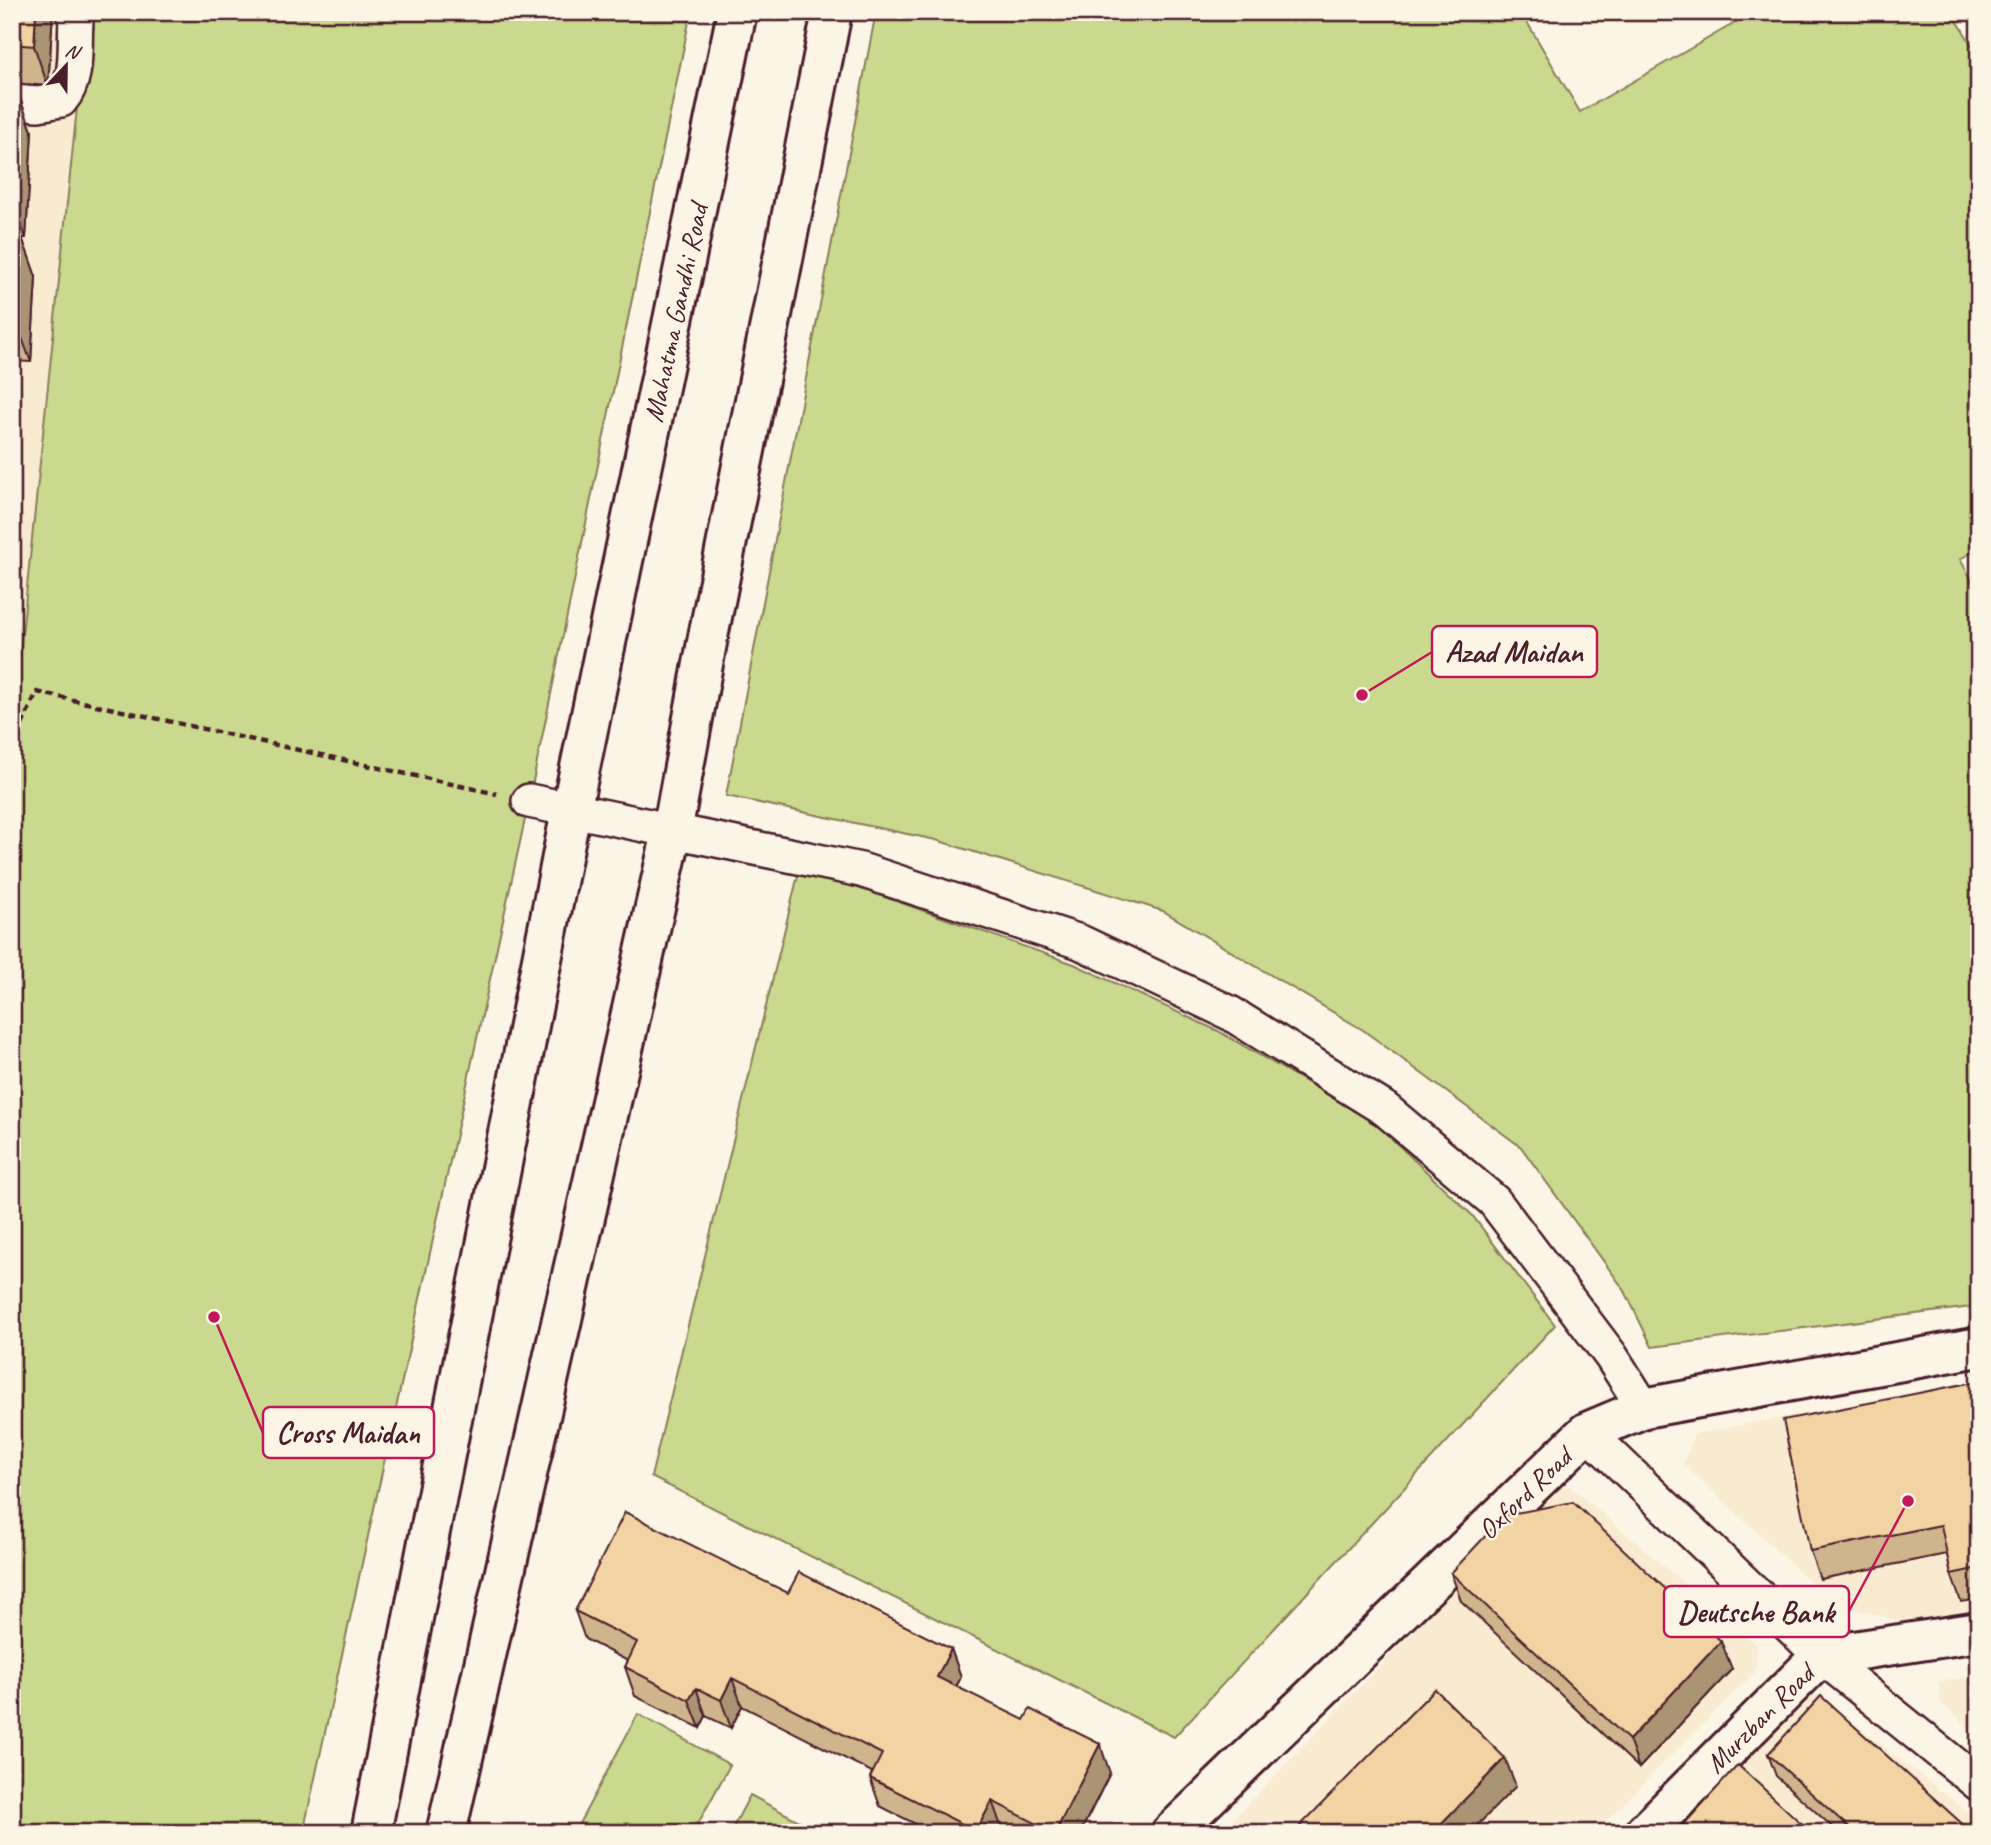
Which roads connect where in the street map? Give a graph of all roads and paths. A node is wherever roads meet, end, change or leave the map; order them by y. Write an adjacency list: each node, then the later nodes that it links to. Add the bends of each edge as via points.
1 (73, 12): 4 (street, via 73,81 68,91 61,100)
2 (737, 12): 7 (main road, Mahatma Gandhi Road)
3 (832, 12): 8 (main road)
4 (12, 102)
5 (12, 747): 6 (path, via 37,692)
6 (529, 801): 7 (street)
7 (571, 811): 8 (street); 15 (main road, Mahatma Gandhi Road)
8 (672, 832): 10 (street, via 887,878 1080,942 1230,1013 1385,1109 1494,1201 1611,1356); 16 (main road)
9 (1979, 1347): 10 (main road, Oxford Road)
10 (1644, 1408): 11 (main road, Oxford Road)
11 (1587, 1432): 13 (street); 17 (main road, Oxford Road)
12 (1979, 1632): 13 (main road, Murzban Road)
13 (1821, 1656): 14 (street); 18 (main road, Murzban Road)
14 (1979, 1784)
15 (371, 1833)
16 (446, 1833)
17 (1171, 1833)
18 (1644, 1833)

